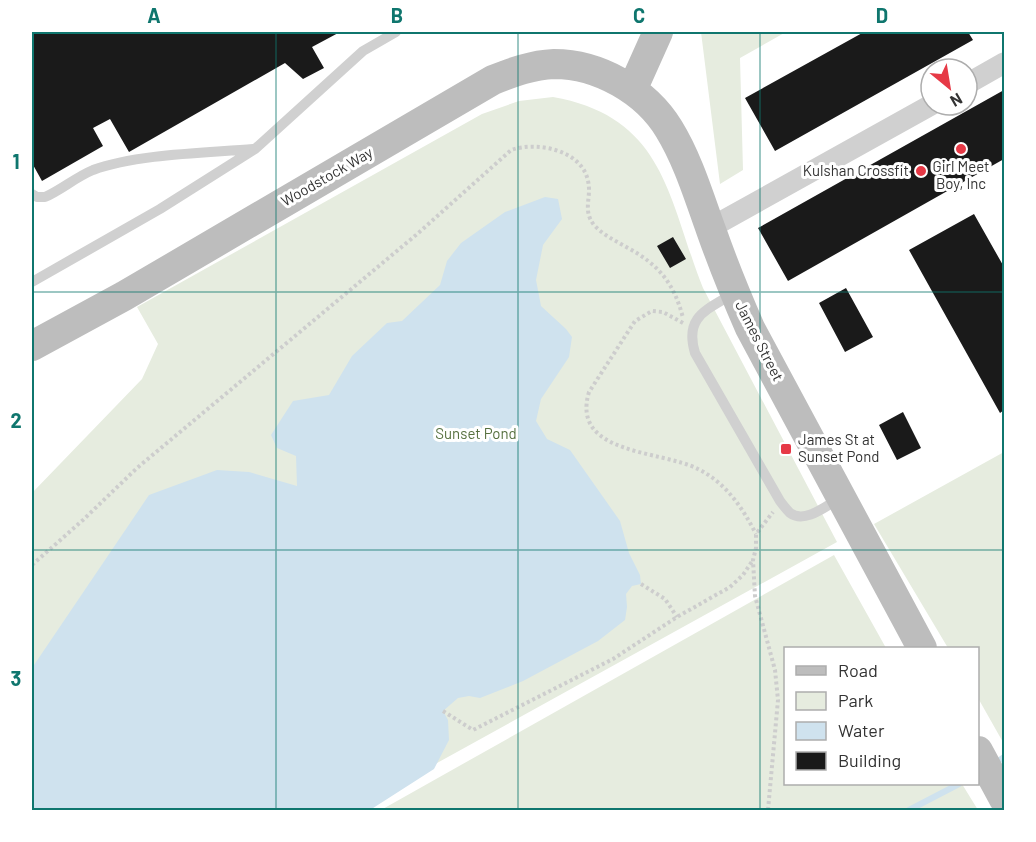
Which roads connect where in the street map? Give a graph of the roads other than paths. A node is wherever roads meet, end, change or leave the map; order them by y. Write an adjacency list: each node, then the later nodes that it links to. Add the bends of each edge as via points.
1 (396, 32): 7 (lane, via 363,51)
2 (658, 32): 5 (main road)
3 (1005, 63): 4 (street)
4 (979, 77)
5 (633, 90): 9 (main road, James Street, via 669,129); 12 (main road, Woodstock Way, via 613,78 572,65 534,66 493,80)
6 (919, 112): 9 (street)
7 (255, 149): 8 (lane, via 152,158 93,170 45,196); 10 (lane)
8 (32, 194)
9 (710, 228): 11 (main road, James Street)
10 (32, 282)
11 (735, 293): 13 (main road, James Street); 13 (lane, via 696,319 691,329 695,353 790,513 801,517)
12 (32, 346)
13 (840, 498): 14 (main road, James Street)
14 (921, 647)
15 (979, 753): 16 (main road)
16 (1005, 799)

